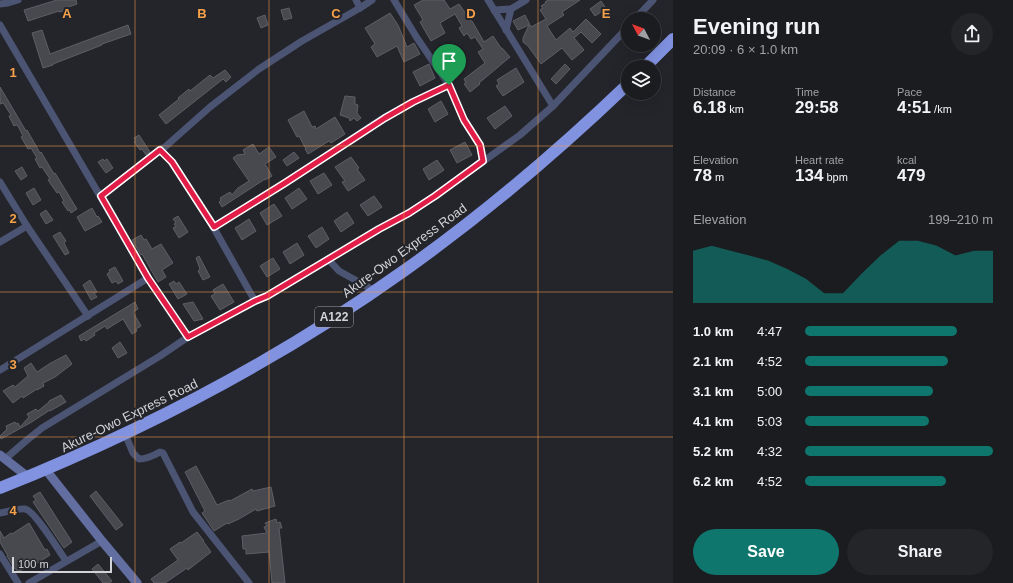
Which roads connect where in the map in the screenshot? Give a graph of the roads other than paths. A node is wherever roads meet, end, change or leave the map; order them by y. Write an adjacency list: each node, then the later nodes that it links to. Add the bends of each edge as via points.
1 (18, 0): 8 (street)
2 (356, 0): 9 (street)
3 (372, 0): 9 (street)
4 (394, 0): 18 (street)
5 (488, 0): 11 (street)
6 (526, 0): 10 (street)
7 (653, 0): 12 (street)
8 (0, 4)
9 (360, 8): 21 (street, via 259,69)
10 (511, 9): 11 (street); 14 (street)
11 (494, 10): 14 (street)
12 (642, 12)
13 (0, 25): 24 (street)
14 (506, 30): 20 (street)
15 (621, 34): 20 (street)
16 (671, 45): 17 (highway)
17 (653, 60)
18 (449, 85): 22 (street, via 464,120 480,145); 26 (street, via 385,118)
19 (621, 91): 30 (highway, Akure-Owo Express Road / A122, via 509,190)
20 (553, 106): 22 (street, via 520,135)
21 (160, 150): 24 (street); 26 (street, via 172,162)
22 (483, 161): 28 (street, via 409,213)
23 (0, 182): 25 (street)
24 (101, 196): 29 (street)
25 (27, 226): 27 (street); 32 (street)
26 (214, 227): 31 (street)
27 (0, 242)
28 (328, 259): 30 (street, via 339,271); 31 (street)
29 (148, 278): 32 (street); 33 (street)
30 (375, 291): 35 (highway, Akure-Owo Express Road / A122, via 240,374)
31 (255, 301): 33 (street)
32 (88, 316): 34 (street)
33 (188, 337): 36 (street, via 42,428)
34 (0, 370)
35 (126, 434): 37 (highway, Akure-Owo Express Road / A122); 48 (street, via 133,453 139,459 162,452 193,512)
36 (3, 457): 38 (main road)
37 (46, 470): 38 (highway, Akure-Owo Express Road / A122); 41 (main road)
38 (28, 477): 39 (highway, Akure-Owo Express Road / A122)
39 (0, 488)
40 (0, 513): 43 (street, via 26,509 38,520)
41 (102, 541): 43 (street); 47 (main road)
42 (0, 554): 44 (street)
43 (66, 561): 46 (street)
44 (16, 581): 45 (street)
45 (7, 583)
46 (29, 583)
47 (137, 583)
48 (249, 583)

